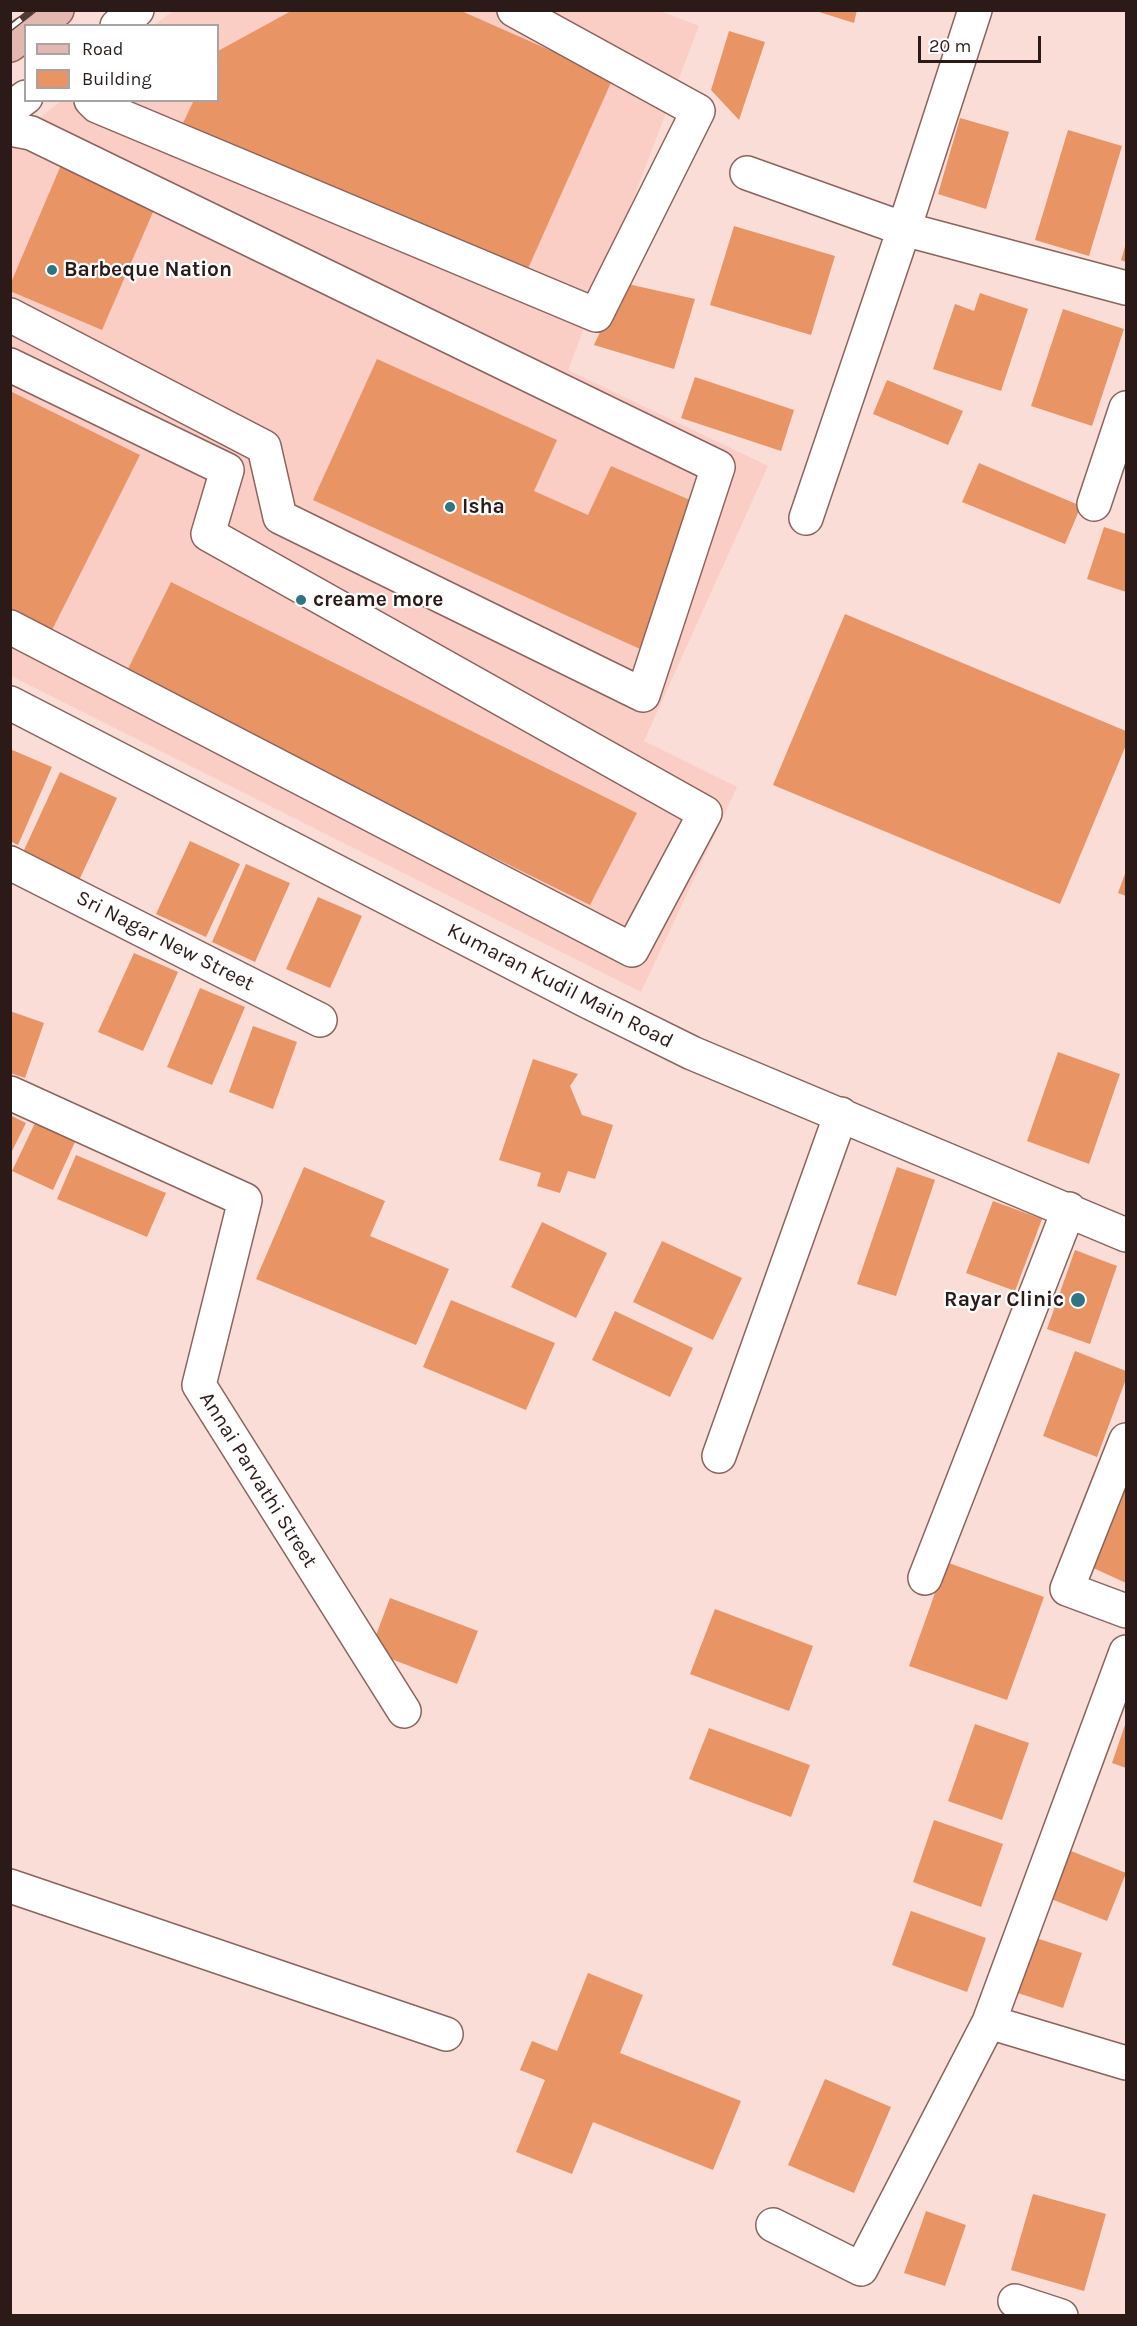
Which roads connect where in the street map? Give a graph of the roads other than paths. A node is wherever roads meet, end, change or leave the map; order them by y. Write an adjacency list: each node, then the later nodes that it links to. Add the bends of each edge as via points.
1 (57, 10): 5 (main road)
2 (137, 10): 6 (street)
3 (514, 10): 10 (street, via 698,111 596,315)
4 (975, 10): 14 (street)
5 (39, 24)
6 (120, 24)
7 (24, 34): 8 (main road)
8 (10, 45)
9 (24, 98): 11 (street)
10 (93, 102)
11 (10, 109)
12 (10, 129): 16 (street, via 31,133 718,467 643,695 280,517 264,447)
13 (747, 172): 14 (street)
14 (904, 229): 15 (street); 20 (street)
15 (1126, 288)
16 (10, 315)
17 (10, 365): 21 (street, via 227,470 208,534 705,813 632,950)
18 (1126, 408): 19 (street)
19 (1094, 504)
20 (806, 518)
21 (10, 627)
22 (10, 703): 26 (street, Kumaran Kudil Main Road, via 608,1011 693,1053)
23 (10, 863): 24 (street, Sri Nagar New Street)
24 (320, 1020)
25 (10, 1093): 34 (street, Annai Parvathi Street, via 245,1200 199,1385)
26 (841, 1114): 27 (street, Kumaran Kudil Main Road); 30 (street)
27 (1068, 1209): 28 (street, Kumaran Kudil Main Road); 31 (street)
28 (1126, 1235)
29 (1126, 1440): 32 (street, via 1067,1589)
30 (719, 1456)
31 (925, 1578)
32 (1126, 1611)
33 (1126, 1652): 36 (street)
34 (404, 1711)
35 (10, 1886): 37 (street)
36 (989, 2022): 38 (street); 39 (street, via 861,2269)
37 (447, 2034)
38 (1126, 2063)
39 (773, 2225)
40 (1015, 2301): 41 (street)
41 (1061, 2316)

